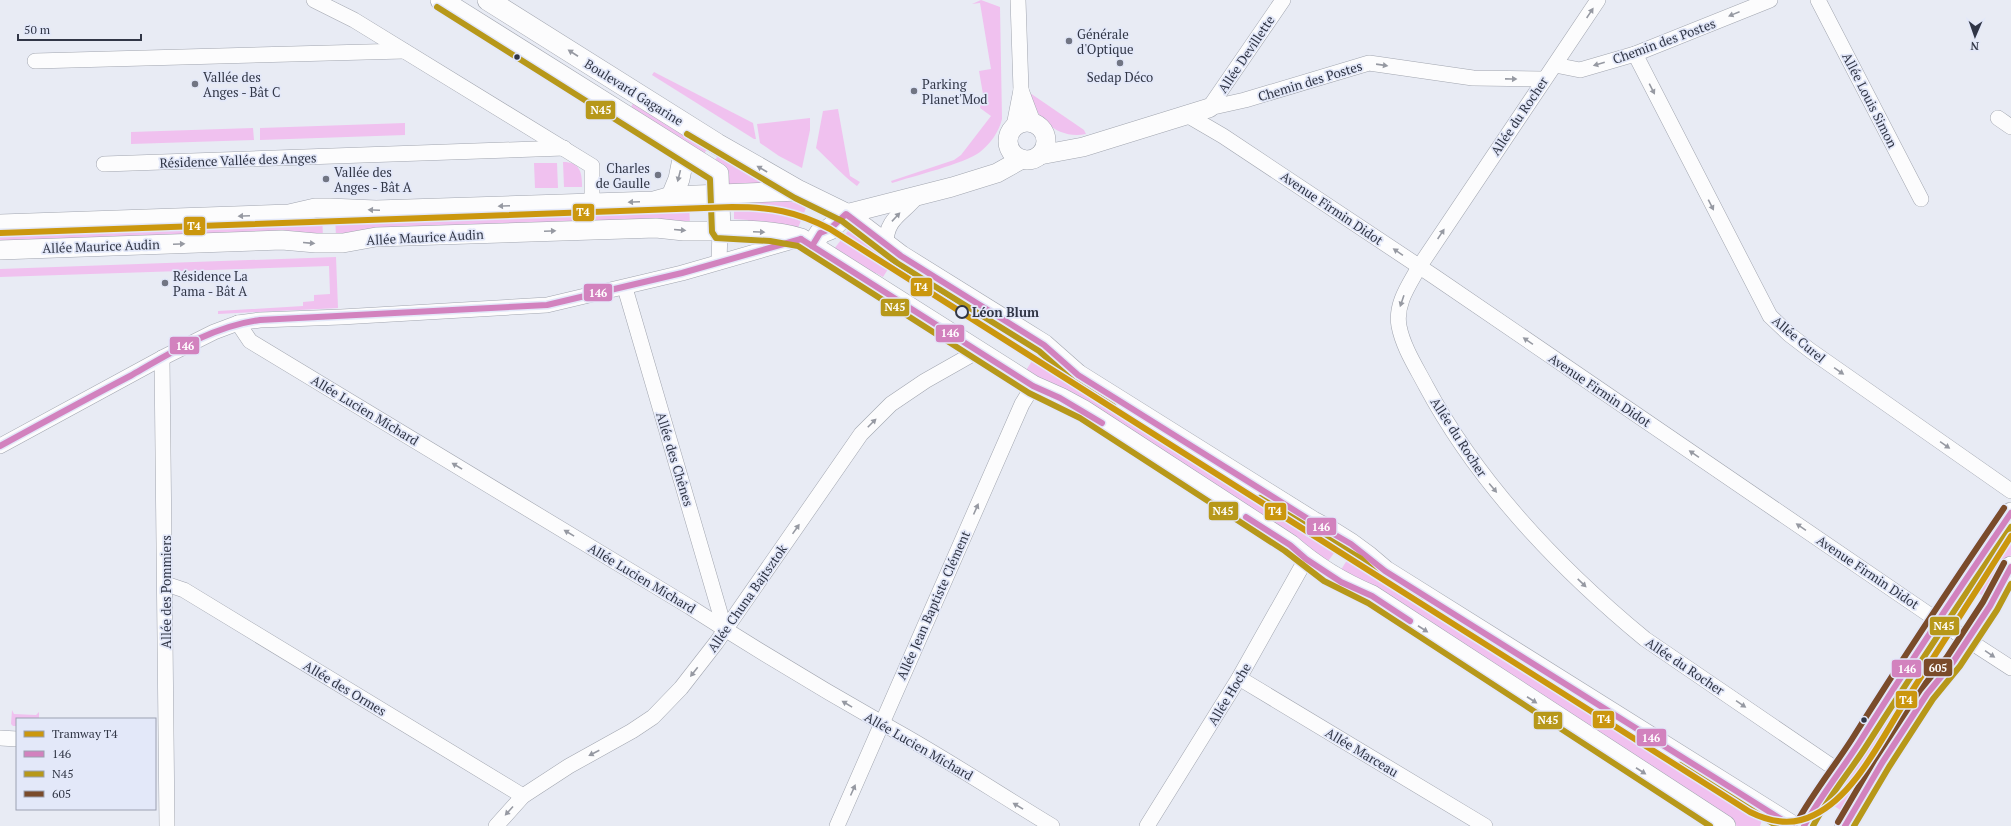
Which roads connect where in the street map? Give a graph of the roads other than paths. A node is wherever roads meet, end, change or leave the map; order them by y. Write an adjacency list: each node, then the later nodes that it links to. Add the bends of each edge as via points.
1 (314, 0): 9 (street, via 354,20)
2 (441, 0): 25 (main road, Boulevard Gagarine)
3 (488, 0): 30 (main road, Boulevard Gagarine, one-way to 3, via 626,88)
4 (1018, 0): 14 (street)
5 (1283, 0): 15 (street, Allée Devillette)
6 (1598, 0): 12 (street, Allée du Rocher, one-way to 6)
7 (1770, 0): 10 (street, Chemin des Postes, one-way to 10)
8 (1818, 0): 34 (street, Allée Louis Simon)
9 (404, 51): 11 (street); 24 (street)
10 (1635, 54): 12 (street, Chemin des Postes, one-way to 12, via 1580,70); 50 (street, Allée Curel, one-way to 50, via 1770,316 1811,352)
11 (35, 61)
12 (1555, 65): 13 (street, Allée du Rocher)
13 (1543, 79): 15 (street, Chemin des Postes, one-way to 13, via 1245,100 1368,63 1473,78); 43 (street, Allée du Rocher, one-way to 13)
14 (1021, 90): 18 (street); 19 (street)
15 (1209, 108): 16 (street, Chemin des Postes)
16 (1187, 114): 23 (street, Chemin des Postes); 43 (street, Avenue Firmin Didot, one-way to 16)
17 (1998, 118): 20 (street)
18 (1033, 122): 19 (street, via 1023,121); 21 (street, via 1044,130)
19 (1014, 126): 22 (street, via 1008,135)
20 (2011, 127)
21 (1046, 136): 23 (street); 26 (street, via 1046,146)
22 (1008, 146): 27 (street, via 1013,154); 29 (street, via 989,164)
23 (1083, 146): 26 (street, Chemin des Postes)
24 (564, 148): 28 (street, Résidence Vallée des Anges); 35 (street, via 592,166)
25 (684, 154): 31 (main road, Boulevard Gagarine, via 718,174); 33 (main road, one-way to 33, via 679,179)
26 (1040, 155): 27 (street, via 1028,160)
27 (1022, 159): 29 (street, via 997,173)
28 (104, 164)
29 (982, 177): 32 (street)
30 (799, 191): 31 (street, Allée Maurice Audin); 36 (main road, Boulevard Gagarine)
31 (718, 195): 33 (street, Allée Maurice Audin); 38 (main road, Boulevard Gagarine)
32 (918, 195): 36 (street); 40 (street, one-way to 32, via 889,225)
33 (672, 196): 35 (street, Allée Maurice Audin, one-way to 35, via 654,201)
34 (1921, 199)
35 (592, 204): 37 (street, Allée Maurice Audin, one-way to 37, via 376,210 314,208 289,214)
36 (846, 214): 39 (main road, via 830,229); 40 (main road, Boulevard Gagarine)
37 (0, 224)
38 (720, 231): 39 (main road, Allée Maurice Audin, one-way to 39, via 769,232); 41 (street, Allée Maurice Audin, one-way to 38, via 282,240 344,243 376,237 656,228); 42 (street)
39 (807, 242): 42 (street); 46 (main road, Allée Maurice Audin)
40 (886, 244): 73 (main road, Boulevard Gagarine, via 1044,345 1078,375 1365,552 1385,571)
41 (0, 250)
42 (719, 262): 44 (street)
43 (1419, 267): 55 (street, Avenue Firmin Didot, one-way to 43); 64 (street, Allée du Rocher, one-way to 64, via 1405,290 1399,309 1399,325 1407,350 1446,423 1480,473 1510,509 1562,564 1639,635)
44 (625, 288): 45 (street, via 547,305); 56 (street, Allée des Chênes)
45 (238, 323): 47 (street, via 222,328); 56 (street, Allée Lucien Michard, one-way to 45, via 250,341)
46 (978, 351): 48 (main road, Allée Maurice Audin); 56 (street, Allée Chuna Bajtsztok, one-way to 46, via 861,434 891,404 924,381)
47 (162, 358): 49 (street); 54 (street, Allée des Pommiers)
48 (1033, 386): 52 (main road, Allée Maurice Audin, via 1084,411 1290,545); 60 (street, Allée Jean Baptiste Clément, one-way to 48, via 1022,404)
49 (0, 446)
50 (2011, 491)
51 (2011, 513): 55 (main road)
52 (1306, 559): 59 (street, Allée Hoche); 72 (main road, Allée Maurice Audin, one-way to 72, via 1341,582 1372,596)
53 (2011, 567): 57 (main road)
54 (166, 584): 63 (street, Allée des Pommiers); 65 (street, Allée des Ormes, via 184,590)
55 (1937, 620): 57 (street, Avenue Firmin Didot); 64 (main road)
56 (726, 630): 60 (street, Allée Lucien Michard, one-way to 56); 65 (street, Allée Chuna Bajtsztok, one-way to 65, via 681,688 653,717)
57 (1968, 639): 58 (street, Avenue Firmin Didot, one-way to 58); 75 (main road, via 1882,763)
58 (2011, 668)
59 (1239, 678): 70 (street, Allée Hoche); 71 (street, Allée Marceau)
60 (881, 724): 68 (street, Allée Jean Baptiste Clément, one-way to 60); 69 (street, Allée Lucien Michard, one-way to 60)
61 (0, 738): 62 (street)
62 (16, 739)
63 (161, 744): 66 (street, Allée des Pommiers)
64 (1840, 772): 74 (main road, via 1816,804)
65 (522, 796): 67 (street, Allée Chuna Bajtsztok, one-way to 67)
66 (167, 826)
67 (496, 826)
68 (838, 826)
69 (1052, 826)
70 (1147, 826)
71 (1485, 826)
72 (1725, 826)
73 (1792, 826)
74 (1804, 826)
75 (1845, 826)

